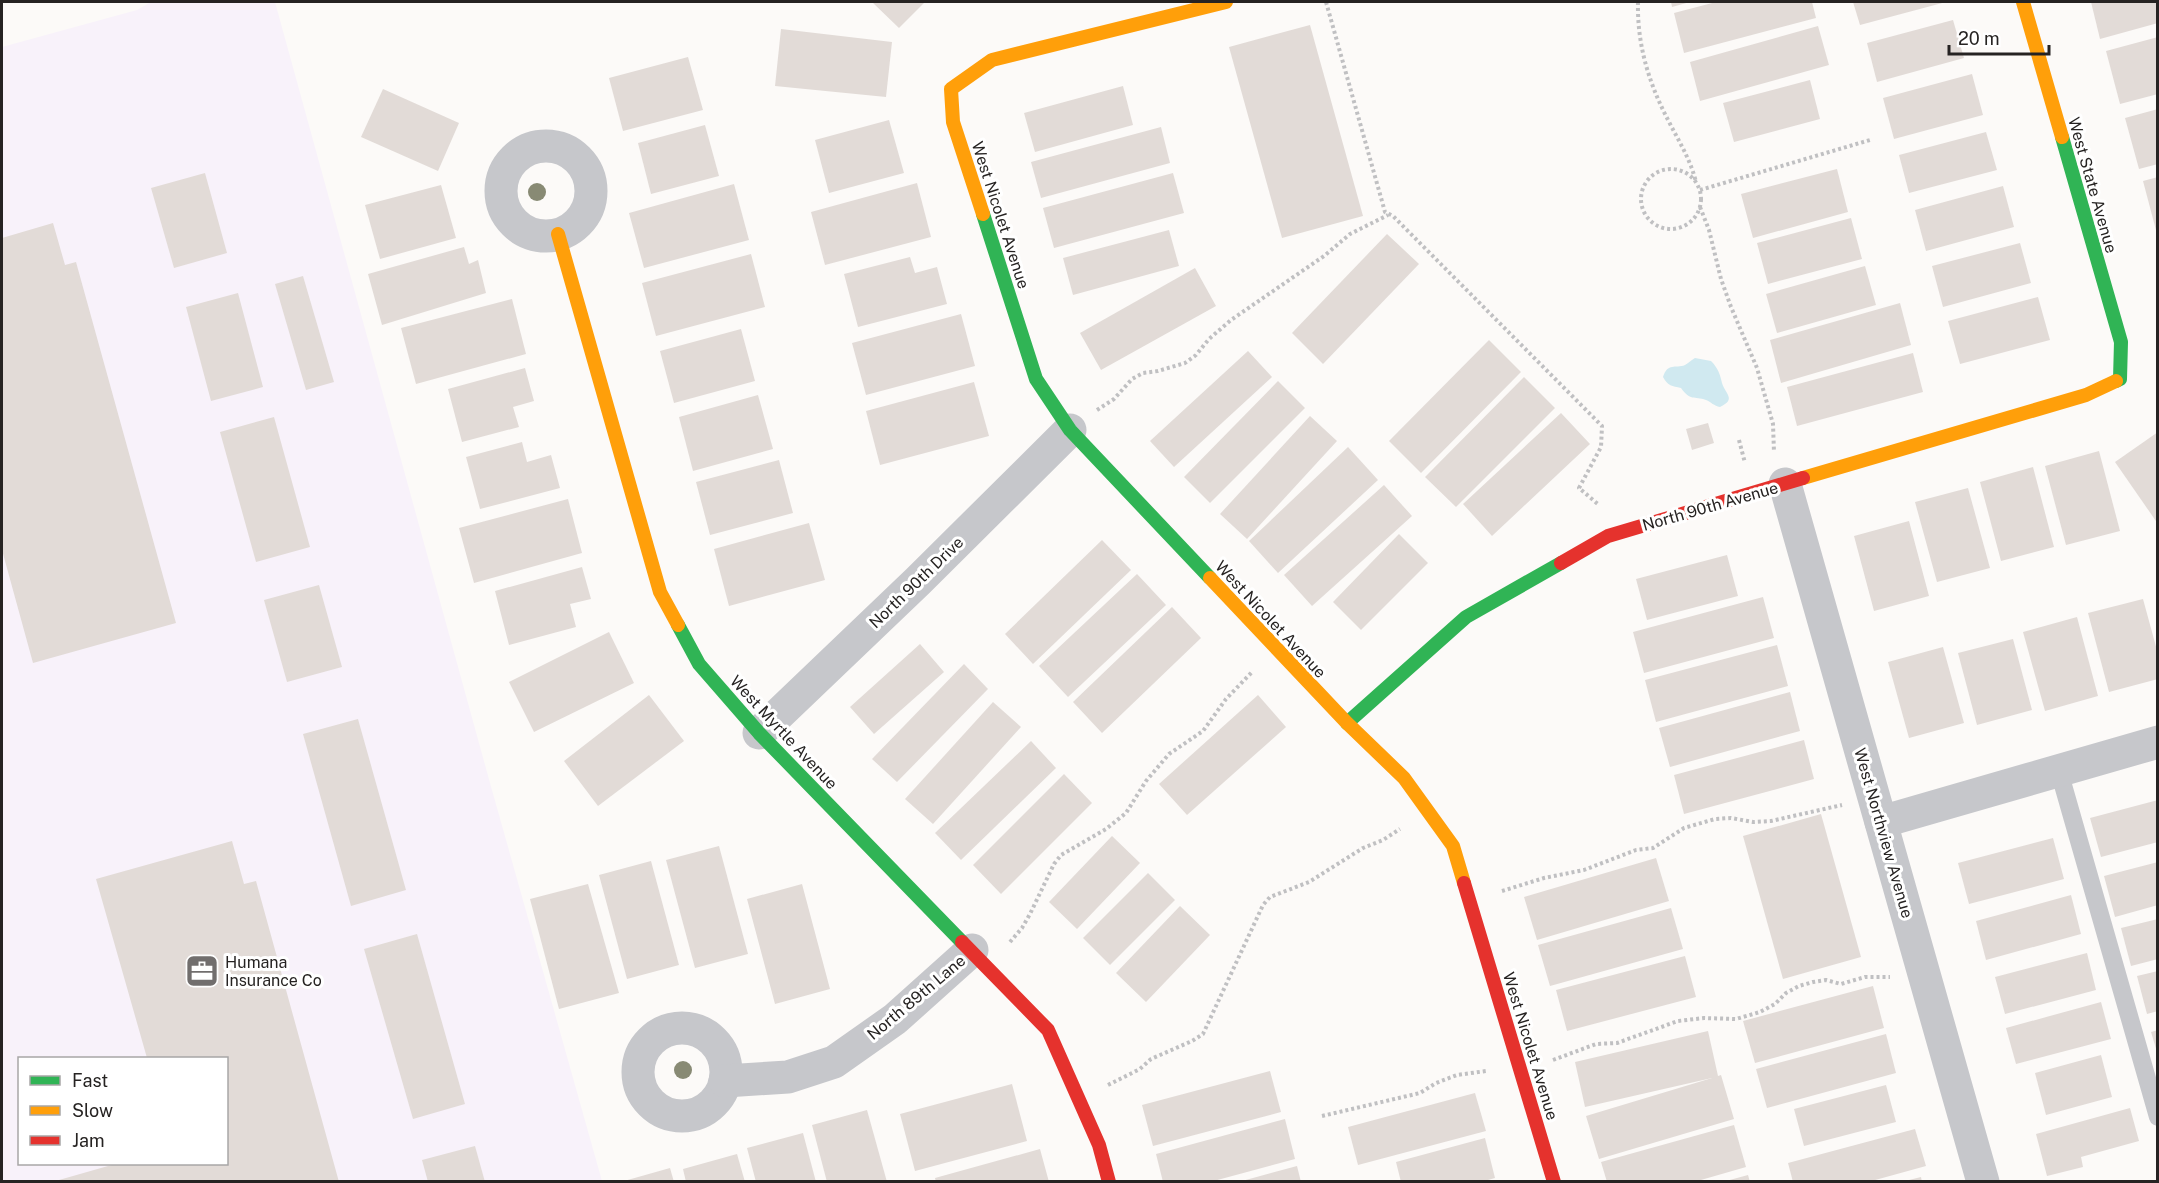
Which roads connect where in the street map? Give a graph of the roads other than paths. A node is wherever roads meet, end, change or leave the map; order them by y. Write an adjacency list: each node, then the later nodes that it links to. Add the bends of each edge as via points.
1 (1226, 2): 5 (street, West Nicolet Avenue, via 992,60 951,89 953,122 1036,379)
2 (2023, 2): 4 (street, West State Avenue, via 2121,342)
3 (558, 234): 8 (street, West Myrtle Avenue, via 660,592 699,664)
4 (2120, 379): 6 (street, North 90th Avenue, via 2086,395)
5 (1082, 422): 7 (street, West Nicolet Avenue, via 1278,650); 8 (street, North 90th Drive)
6 (1779, 470): 7 (street, North 90th Avenue, via 1608,536 1466,616); 11 (street, West Northview Avenue)
7 (1347, 723): 16 (street, West Nicolet Avenue, via 1404,777 1453,846)
8 (759, 733): 12 (street, West Myrtle Avenue)
9 (2157, 742): 10 (street)
10 (2059, 771): 11 (street); 14 (lane)
11 (1878, 812): 17 (street, West Northview Avenue)
12 (980, 958): 13 (street, North 89th Lane, via 834,1062 788,1077); 15 (street, West Myrtle Avenue, via 1048,1030 1099,1145)
13 (725, 1081)
14 (2157, 1117)
15 (1109, 1182)
16 (1554, 1182)
17 (1983, 1182)

